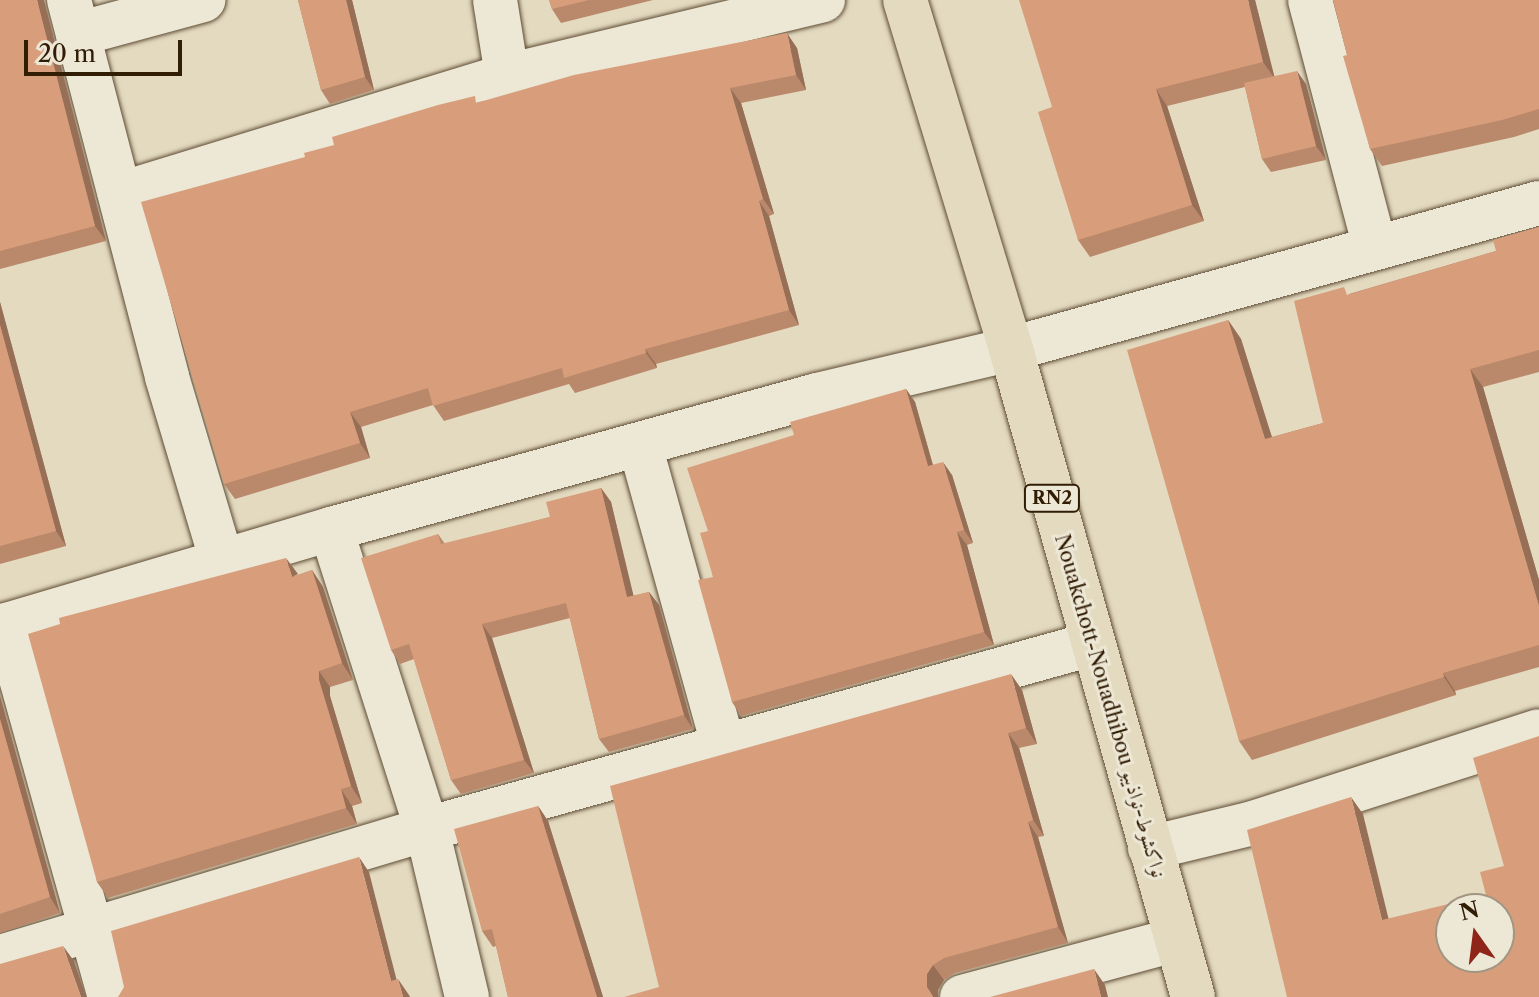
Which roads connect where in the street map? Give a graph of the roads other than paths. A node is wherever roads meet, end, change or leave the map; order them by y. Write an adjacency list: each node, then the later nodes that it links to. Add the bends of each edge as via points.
1 (203, 0): 6 (street)
2 (495, 0): 7 (street)
3 (823, 0): 7 (street)
4 (905, 0): 11 (highway, Nouakchott-Nouadhibou نواكشوط-نواذيبو / RN2)
5 (1310, 0): 10 (street)
6 (74, 17): 8 (street)
7 (507, 76): 8 (street)
8 (120, 194): 14 (street)
9 (1539, 203): 10 (street)
10 (1375, 248): 11 (street)
11 (1011, 349): 12 (street, via 817,395); 16 (highway, Nouakchott-Nouadhibou نواكشوط-نواذيبو / RN2)
12 (640, 445): 13 (street); 18 (street)
13 (331, 529): 14 (street); 19 (street)
14 (222, 561): 15 (street)
15 (3, 626): 21 (street)
16 (1092, 644): 18 (street); 20 (highway, Nouakchott-Nouadhibou نواكشوط-نواذيبو / RN2)
17 (1539, 731): 20 (street, via 1253,823)
18 (724, 747): 19 (street)
19 (427, 829): 21 (street); 25 (street)
20 (1150, 848): 22 (highway, Nouakchott-Nouadhibou نواكشوط-نواذيبو / RN2)
21 (89, 929): 23 (street); 24 (street)
22 (1175, 940): 26 (street); 27 (highway, Nouakchott-Nouadhibou نواكشوط-نواذيبو / RN2)
23 (0, 957)
24 (110, 997)
25 (467, 997)
26 (962, 997)
27 (1193, 997)

